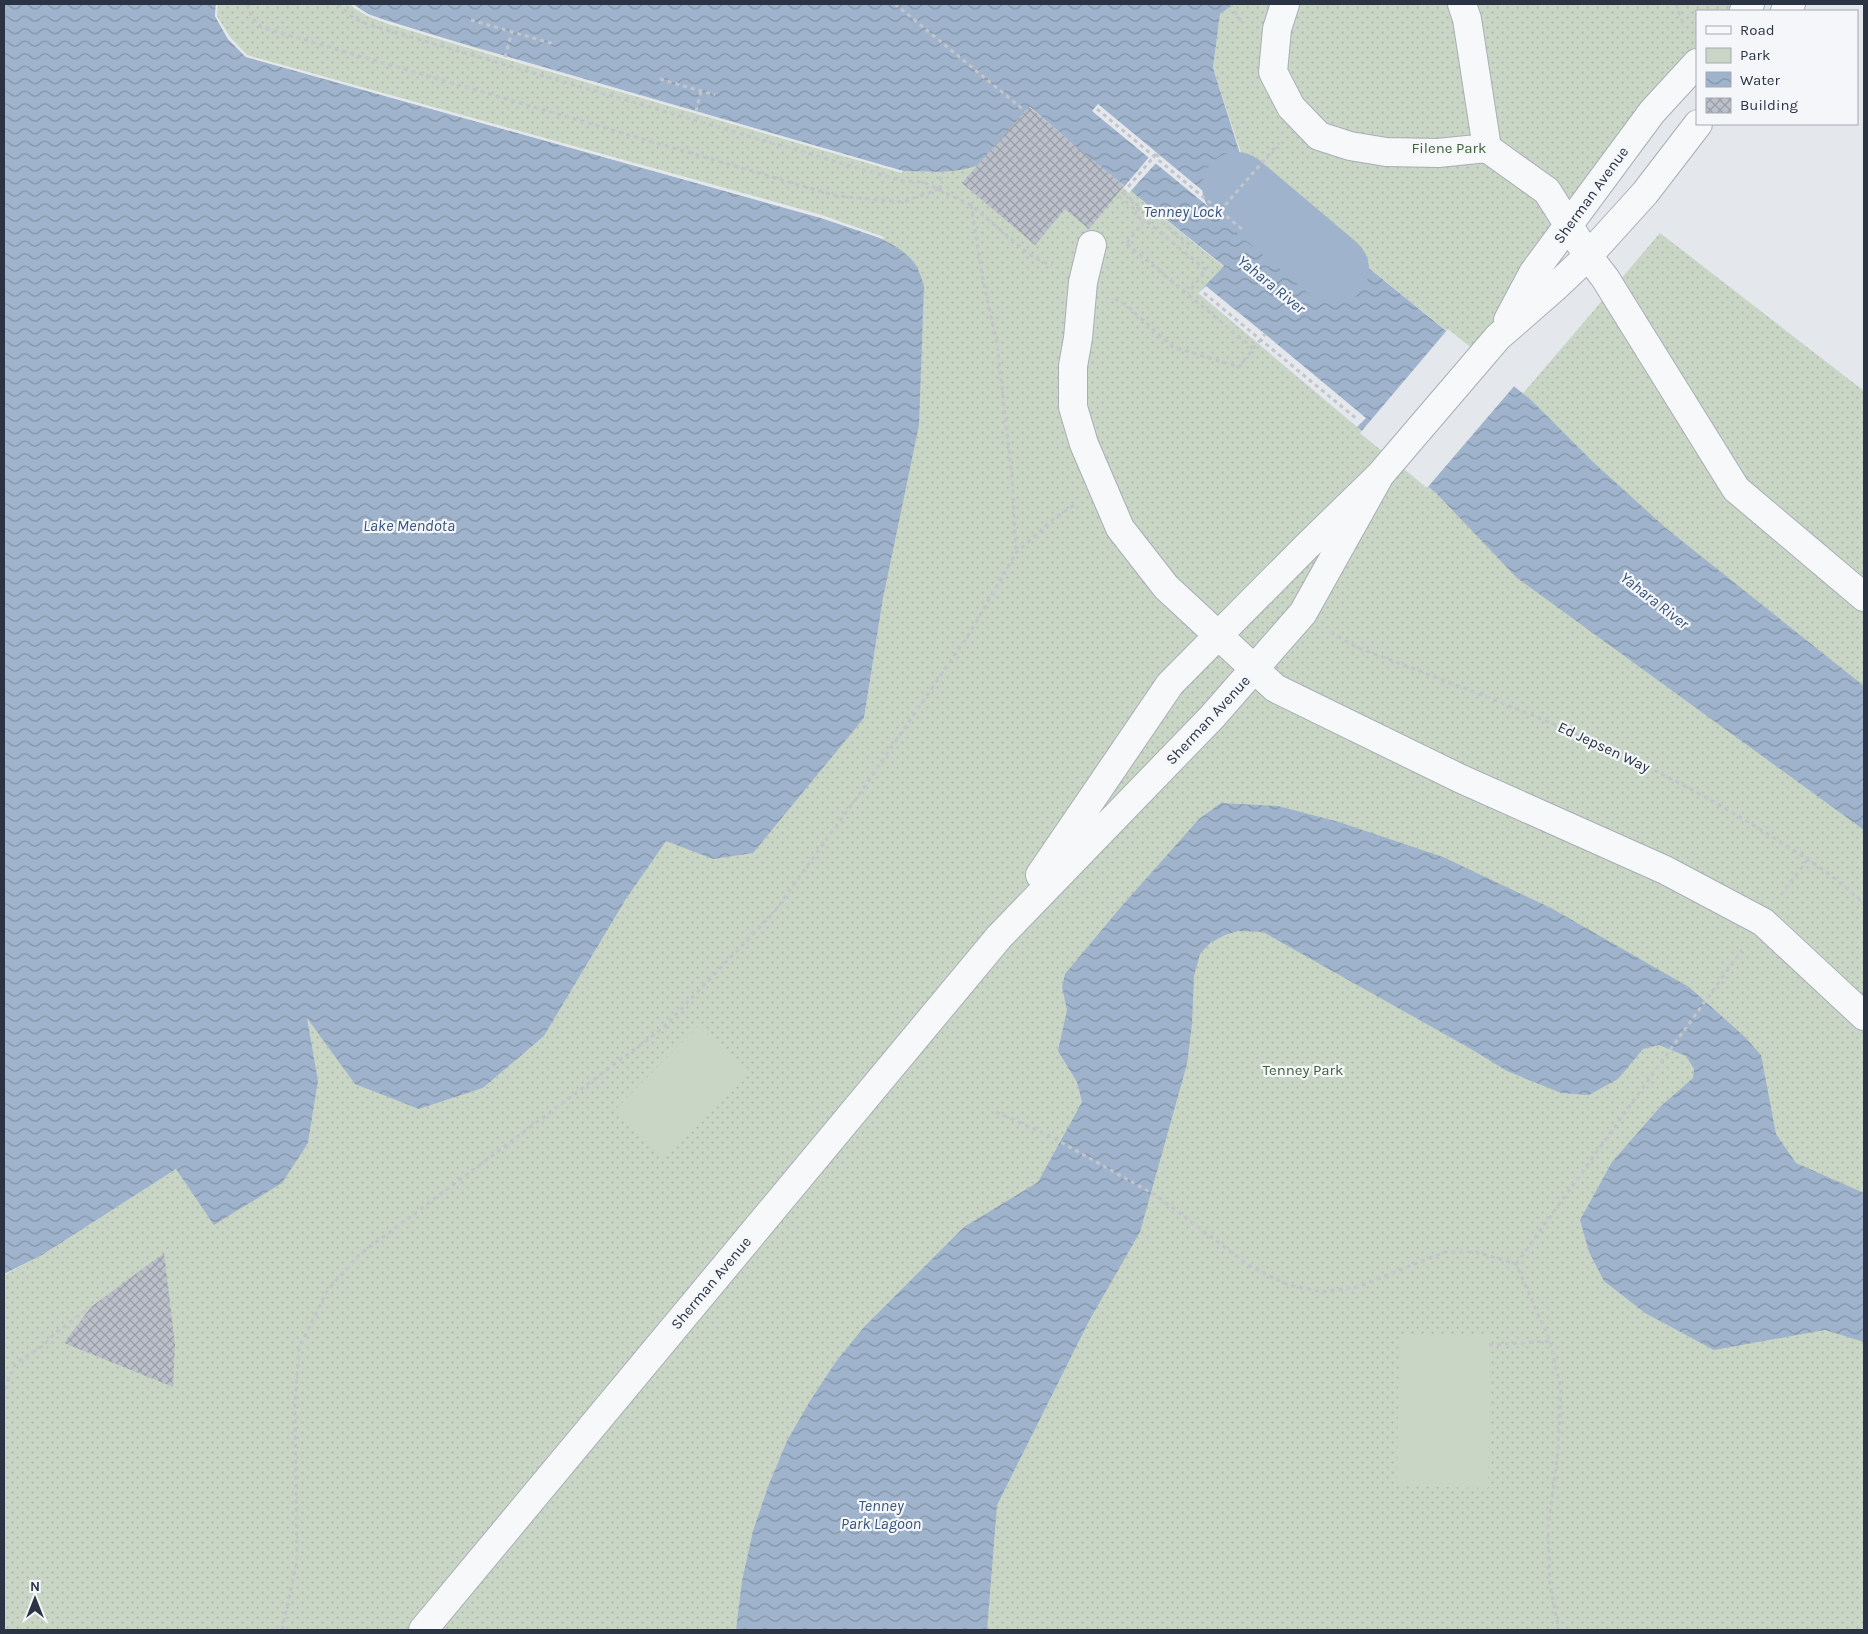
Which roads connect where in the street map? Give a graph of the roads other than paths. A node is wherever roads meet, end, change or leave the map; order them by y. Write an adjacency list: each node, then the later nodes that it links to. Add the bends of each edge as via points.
1 (1285, 4): 5 (street, via 1277,29 1273,72 1291,107 1319,136 1350,146 1386,152 1438,153)
2 (1462, 4): 5 (street)
3 (1696, 64): 6 (street, Sherman Avenue, via 1652,112)
4 (1697, 125): 8 (street, Sherman Avenue, via 1645,193)
5 (1488, 148): 6 (street, via 1547,191)
6 (1569, 226): 8 (street); 9 (street, Sherman Avenue, via 1533,273)
7 (1092, 244): 12 (street, via 1083,282 1073,366 1073,406 1084,444 1120,528 1166,587)
8 (1588, 256): 9 (street, Sherman Avenue); 11 (street, via 1605,278 1736,489)
9 (1498, 337): 10 (street, Sherman Avenue)
10 (1380, 476): 12 (street, Sherman Avenue); 13 (street, Sherman Avenue, via 1303,613)
11 (1864, 597)
12 (1219, 637): 13 (street); 14 (street, Sherman Avenue, via 1170,684)
13 (1256, 669): 14 (street, Sherman Avenue); 15 (street, via 1275,688 1459,778 1665,870 1762,922)
14 (999, 937): 16 (street, Sherman Avenue)
15 (1864, 1016)
16 (423, 1630)

